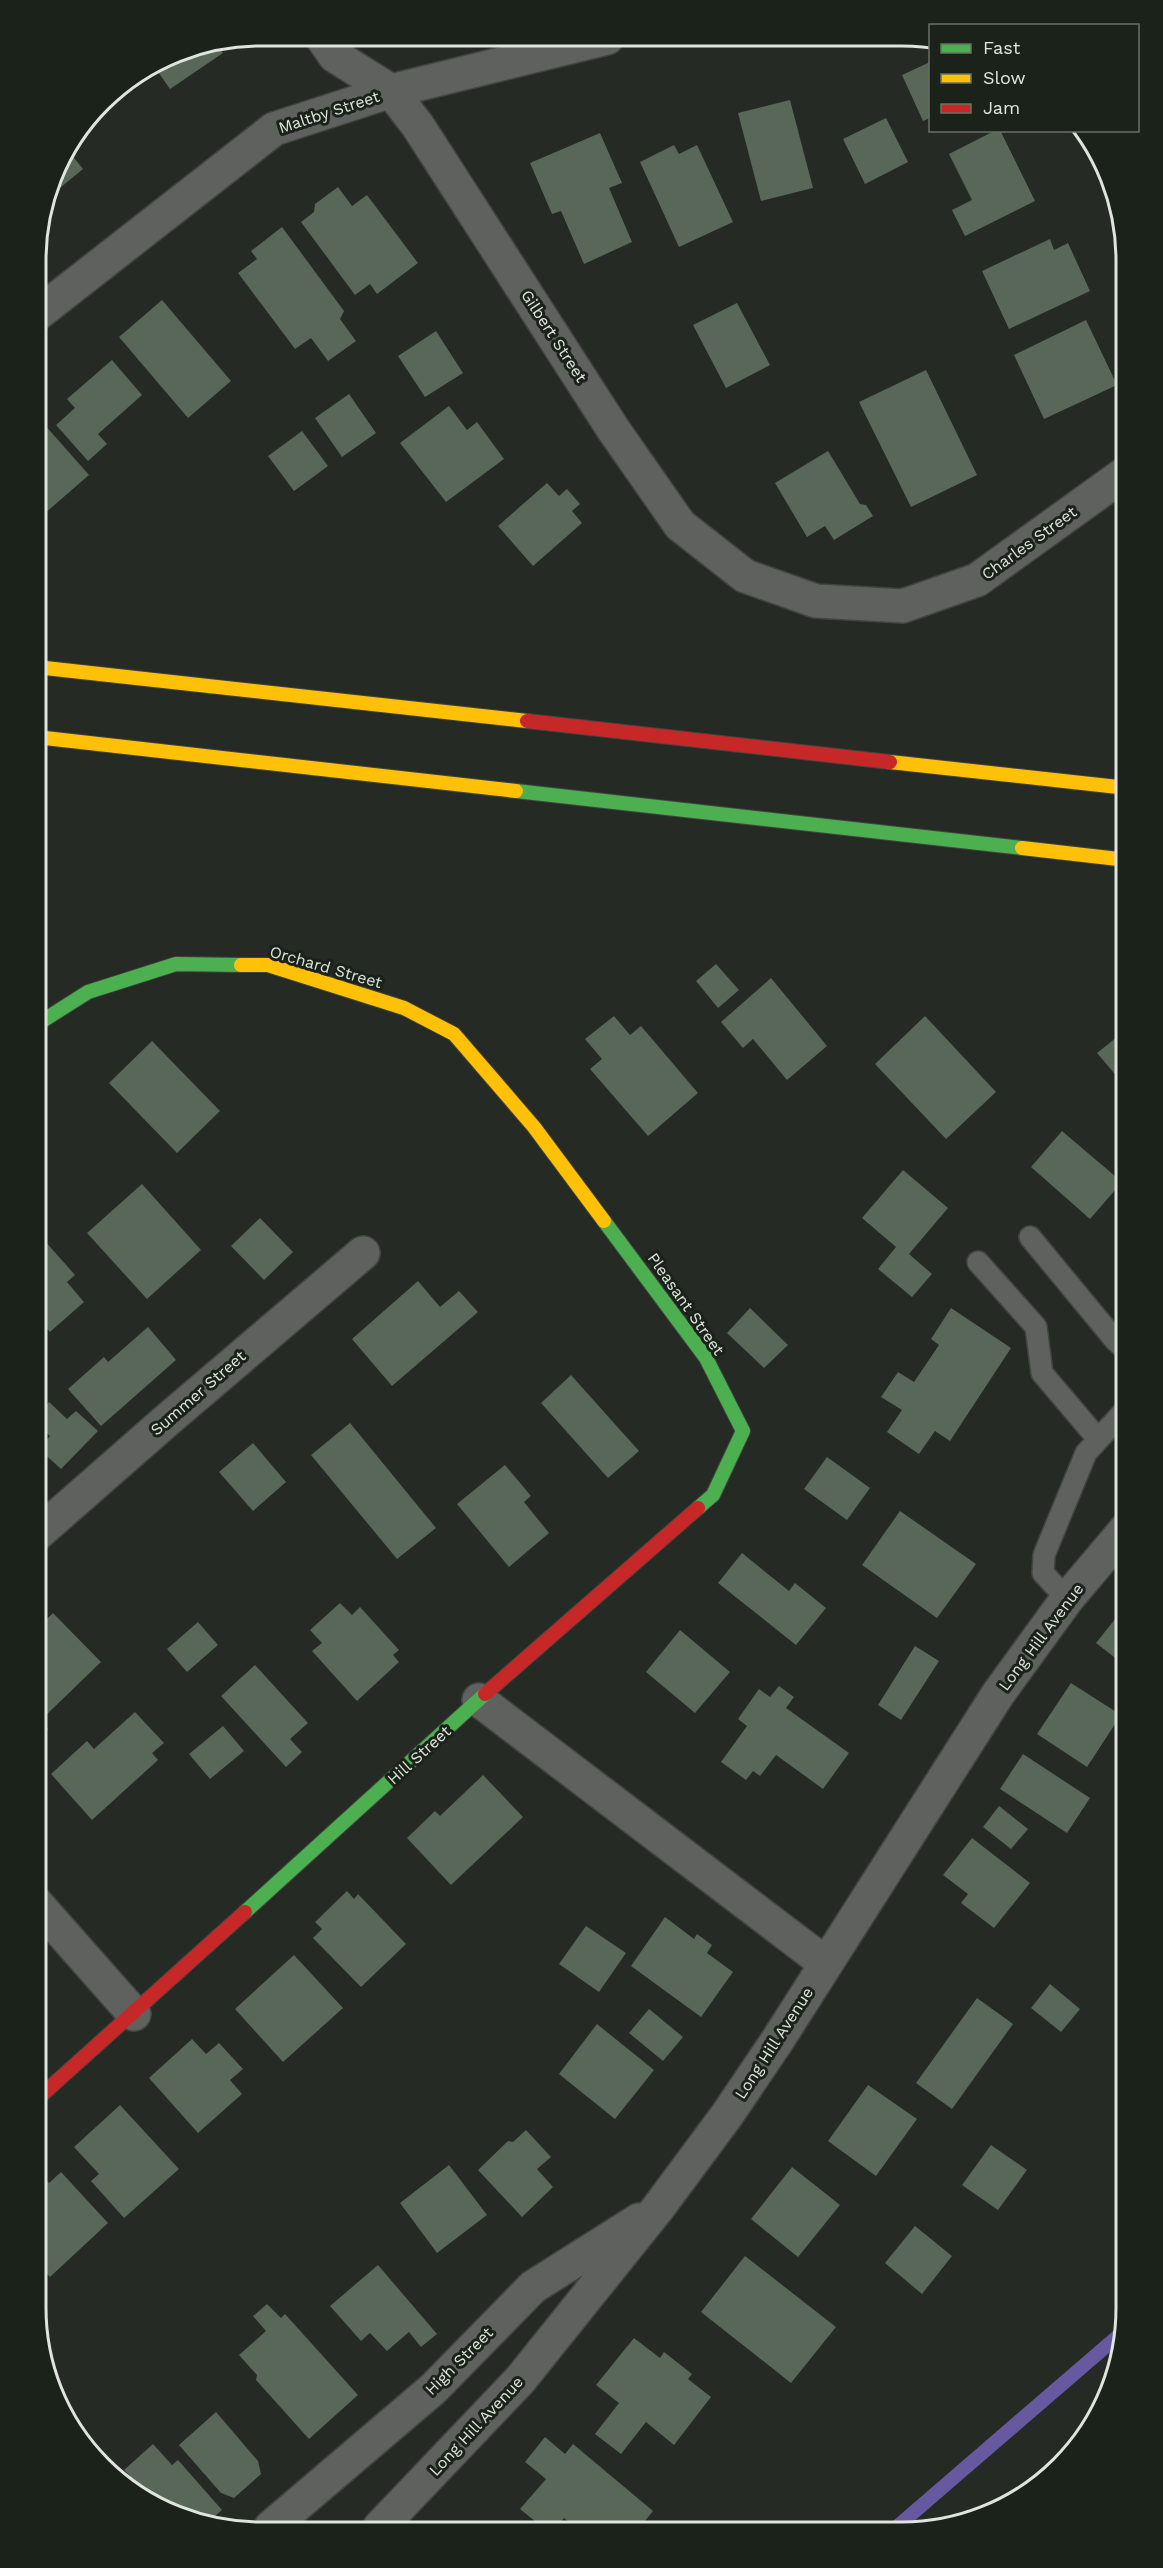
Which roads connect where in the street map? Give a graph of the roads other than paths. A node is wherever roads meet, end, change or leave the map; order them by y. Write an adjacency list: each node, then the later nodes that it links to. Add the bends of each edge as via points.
1 (328, 47): 3 (street, Gilbert Street, via 334,56)
2 (573, 47): 3 (street, Maltby Street)
3 (392, 91): 4 (street, Maltby Street, via 274,129); 6 (street, Gilbert Street, via 680,525 745,576)
4 (46, 307)
5 (1117, 479): 6 (street, Charles Street, via 977,580 903,606)
6 (816, 601)
7 (46, 668): 9 (main road)
8 (46, 738): 10 (main road)
9 (1117, 787)
10 (1117, 859)
11 (404, 1008): 12 (main road, Orchard Street, via 268,965 176,964 88,992); 22 (main road, Pleasant Street, via 454,1034 534,1127 706,1358 743,1431 713,1495)
12 (46, 1019)
13 (1030, 1237): 16 (lane)
14 (363, 1253): 19 (street, Summer Street)
15 (978, 1262): 18 (lane, via 1035,1327 1042,1373)
16 (1117, 1343)
17 (1117, 1419): 18 (lane)
18 (1098, 1439): 21 (lane, via 1086,1453 1044,1555 1043,1573)
19 (46, 1526)
20 (1117, 1540): 21 (street, Long Hill Avenue)
21 (1067, 1599): 24 (street, Long Hill Avenue, via 998,1694)
22 (479, 1700): 24 (street); 25 (main road, Hill Street)
23 (46, 1914): 25 (street)
24 (825, 1963): 27 (street, Long Hill Avenue, via 727,2115)
25 (134, 2014): 26 (main road, Hill Street)
26 (46, 2091)
27 (658, 2208): 28 (street, High Street, via 533,2288 433,2389); 29 (street, Long Hill Avenue, via 520,2380)
28 (278, 2522)
29 (385, 2522)

